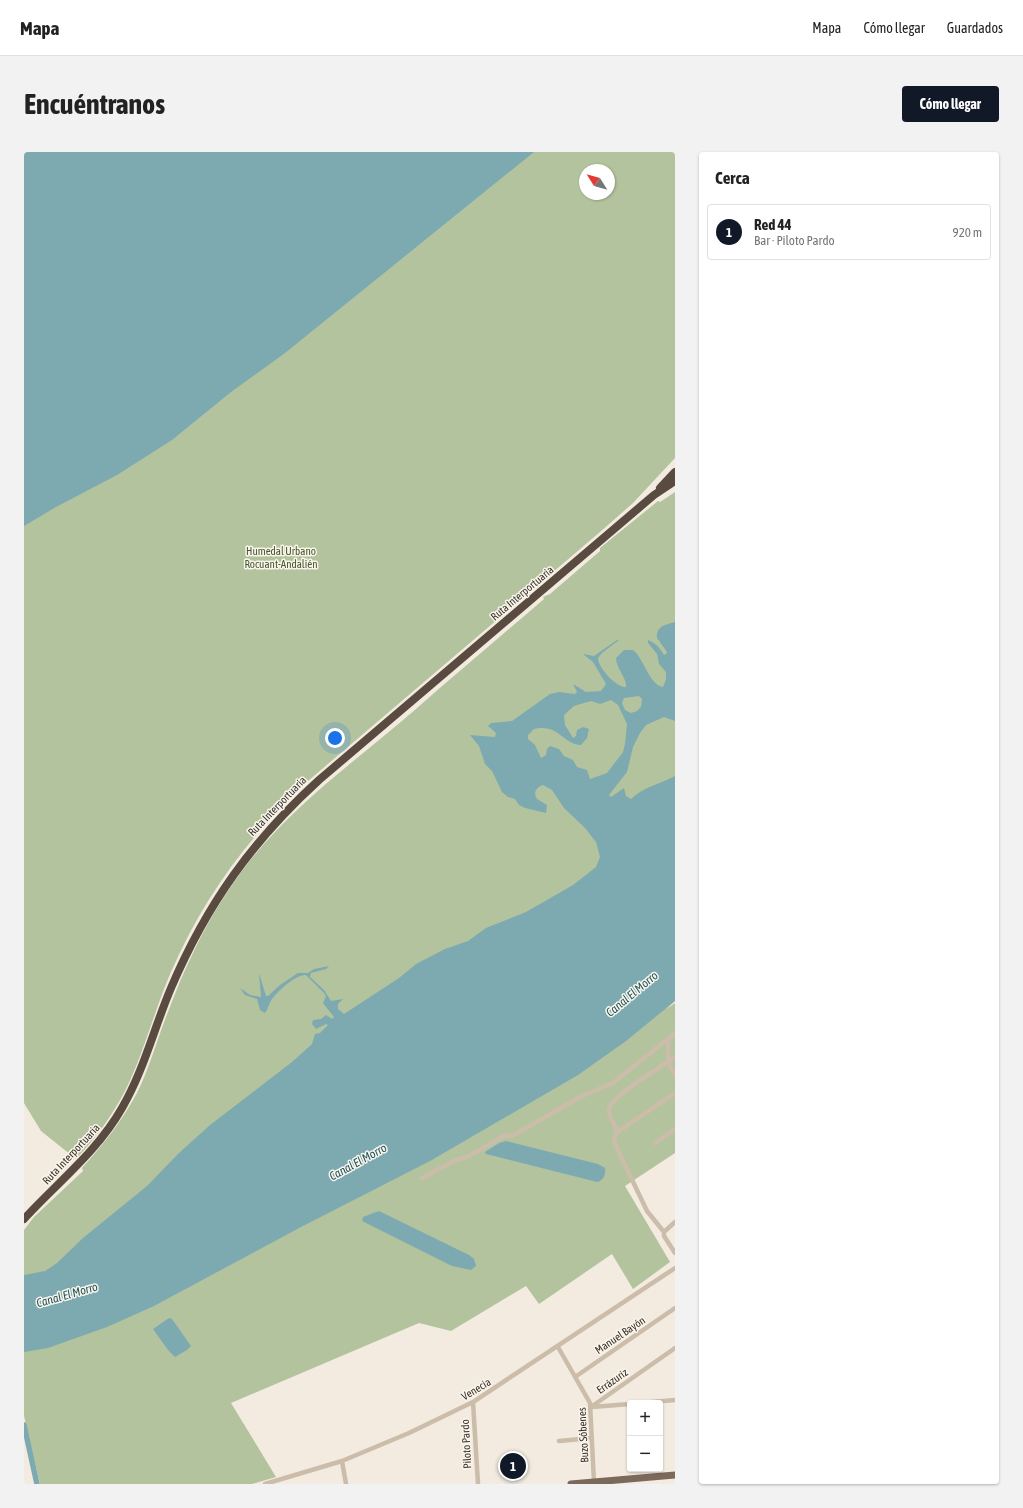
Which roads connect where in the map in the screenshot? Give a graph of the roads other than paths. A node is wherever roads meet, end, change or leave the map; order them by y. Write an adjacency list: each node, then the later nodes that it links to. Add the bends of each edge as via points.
1 (675, 472): 3 (highway, Ruta Interportuaria)
2 (675, 481): 3 (highway, Ruta Interportuaria)
3 (654, 495): 14 (highway, Ruta Interportuaria, via 319,780 267,830 230,878 194,939 171,989 136,1083 116,1119 86,1157)
4 (675, 1033): 5 (street)
5 (668, 1040): 7 (street); 13 (street, via 608,1086 580,1098 514,1135 504,1136)
6 (675, 1057): 7 (street)
7 (668, 1062): 8 (street); 11 (street, via 621,1093 610,1104 609,1114)
8 (675, 1075)
9 (675, 1093): 11 (street)
10 (675, 1129): 12 (street)
11 (616, 1133): 16 (street, via 614,1142 645,1206 652,1220)
12 (655, 1143)
13 (422, 1178)
14 (24, 1219)
15 (675, 1222): 16 (street)
16 (664, 1232): 17 (street)
17 (675, 1253)
18 (675, 1268): 20 (street, Venecia)
19 (675, 1308): 22 (street, Manuel Bayón)
20 (558, 1347): 22 (street, Buzo Sóbenes); 25 (street, Venecia)
21 (675, 1348): 27 (street, Errázuriz)
22 (575, 1376): 27 (street, Buzo Sóbenes)
23 (675, 1400): 24 (street)
24 (663, 1401)
25 (473, 1402): 30 (street, Venecia); 35 (street, Piloto Pardo)
26 (627, 1404): 27 (street, Errázuriz)
27 (591, 1407): 28 (street, Buzo Sóbenes)
28 (592, 1438): 29 (street); 32 (street, Buzo Sóbenes)
29 (559, 1441)
30 (342, 1461): 33 (street, Venecia); 34 (street)
31 (675, 1475): 32 (main road)
32 (594, 1482): 36 (main road)
33 (265, 1484)
34 (346, 1484)
35 (478, 1484)
36 (571, 1484)

